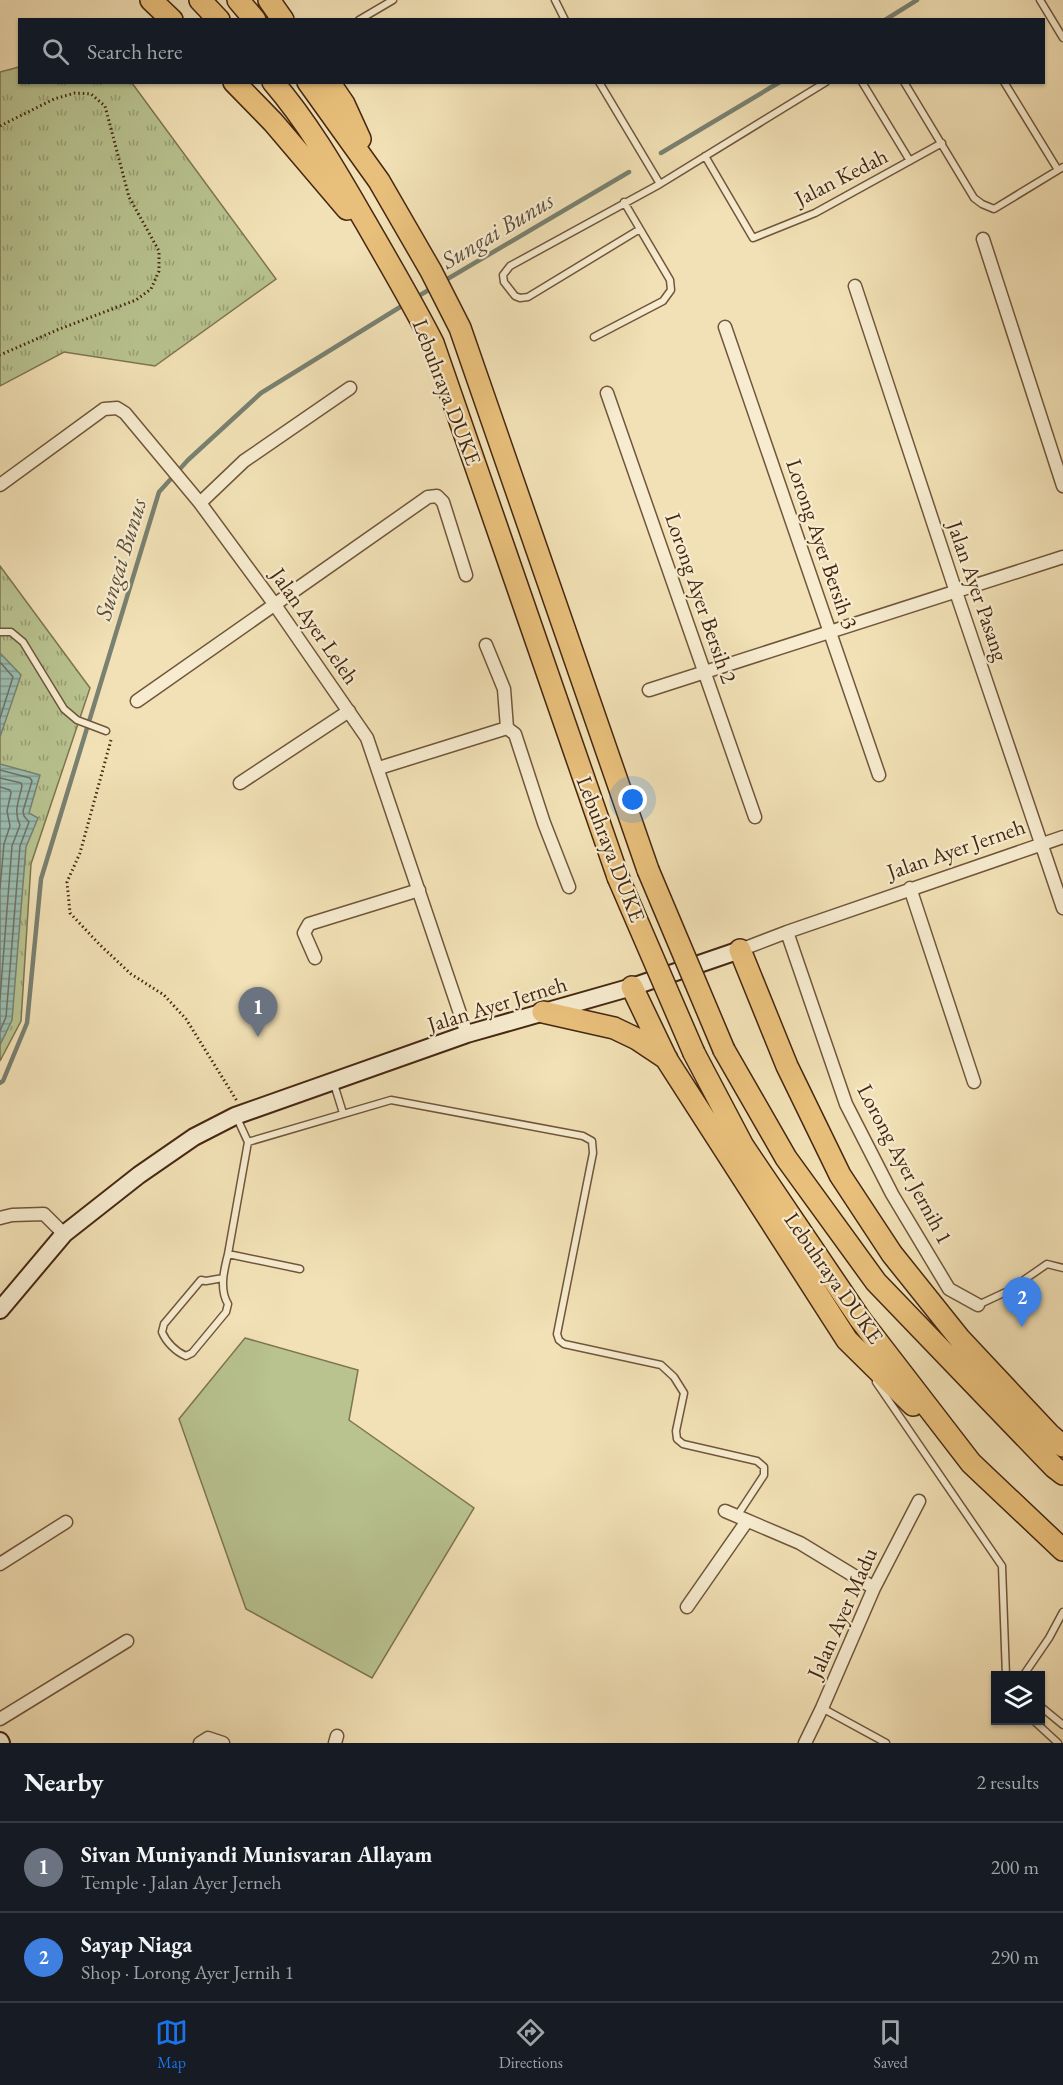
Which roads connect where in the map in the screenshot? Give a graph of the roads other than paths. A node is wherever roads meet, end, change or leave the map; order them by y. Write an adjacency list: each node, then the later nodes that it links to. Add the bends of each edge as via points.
1 (152, 0): 8 (highway)
2 (200, 0): 9 (highway)
3 (238, 0): 10 (highway)
4 (269, 0): 11 (highway)
5 (393, 0): 12 (lane)
6 (555, 0): 13 (lane)
7 (1040, 0): 14 (lane)
8 (170, 18)
9 (217, 18)
10 (253, 18)
11 (282, 18)
12 (362, 18)
13 (564, 18)
14 (1063, 38)
15 (236, 84): 33 (highway)
16 (275, 84): 33 (highway, Lebuhraya DUKE, via 328,157)
17 (309, 84): 28 (highway, Lebuhraya DUKE)
18 (330, 84): 28 (highway, via 344,104)
19 (600, 84): 29 (lane)
20 (823, 84): 25 (lane)
21 (863, 84): 26 (lane)
22 (905, 84): 24 (lane)
23 (1005, 84): 27 (lane)
24 (942, 143): 26 (lane, Jalan Kedah); 27 (lane, via 974,198 994,209)
25 (705, 156): 26 (lane, Jalan Kedah, via 753,238 815,213); 29 (lane)
26 (910, 161)
27 (1061, 168)
28 (379, 181): 88 (highway, Lebuhraya DUKE, bridge, via 460,328 648,870 724,1050 786,1158 876,1282)
29 (660, 184): 30 (lane)
30 (624, 202): 31 (lane); 31 (lane, via 510,266 503,275 504,282 514,296 528,297)
31 (640, 228): 36 (lane, via 670,280 671,290 663,301)
32 (983, 239): 40 (street)
33 (381, 249): 87 (highway, Lebuhraya DUKE, bridge, via 433,343 618,877 694,1053 743,1146 860,1319)
34 (855, 286): 44 (street, Jalan Ayer Pasang)
35 (725, 327): 47 (street, Lorong Ayer Bersih 3)
36 (594, 337)
37 (350, 388): 41 (street, via 244,461)
38 (607, 393): 49 (street, Lorong Ayer Bersih 2)
39 (0, 485): 41 (street, Jalan Ayer Leleh, via 104,409 117,408 126,413)
40 (1063, 486)
41 (200, 503): 45 (street, Jalan Ayer Leleh)
42 (1063, 557): 44 (street)
43 (466, 575): 45 (street, via 443,502 437,496 428,497)
44 (956, 592): 47 (street); 60 (street, Jalan Ayer Pasang)
45 (275, 605): 51 (street); 52 (street, Jalan Ayer Leleh)
46 (0, 632): 54 (lane, via 11,632 23,642 64,709 77,720)
47 (830, 632): 49 (street); 56 (street, Lorong Ayer Bersih 3)
48 (486, 645): 53 (street, via 504,689)
49 (705, 672): 50 (street); 58 (street, Lorong Ayer Bersih 2)
50 (649, 690)
51 (137, 700)
52 (349, 711): 55 (street, Jalan Ayer Leleh, via 367,738); 57 (street)
53 (507, 728): 55 (street); 61 (street, via 515,734)
54 (106, 731)
55 (379, 768): 63 (street, Jalan Ayer Leleh)
56 (879, 775)
57 (240, 783)
58 (755, 817)
59 (1063, 837): 60 (street, Jalan Ayer Jerneh)
60 (1041, 844): 62 (street, Jalan Ayer Jerneh); 64 (street, Jalan Ayer Pasang)
61 (569, 887)
62 (910, 888): 65 (street, Jalan Ayer Jerneh); 73 (street)
63 (419, 890): 67 (street, via 309,924 304,933); 70 (street, Jalan Ayer Leleh)
64 (1063, 908)
65 (787, 932): 66 (street, Jalan Ayer Jerneh); 83 (street, Lorong Ayer Jernih 1, via 846,1104 887,1184 949,1289)
66 (740, 950): 68 (main road, Jalan Ayer Jerneh); 86 (highway, via 787,1066 840,1174 892,1254 960,1339)
67 (315, 957)
68 (632, 987): 69 (main road, Jalan Ayer Jerneh); 71 (highway)
69 (543, 1012): 70 (main road, Jalan Ayer Jerneh); 71 (highway, via 614,1028)
70 (467, 1034): 72 (main road, Jalan Ayer Jerneh)
71 (667, 1060): 85 (highway)
72 (333, 1080): 74 (lane); 75 (main road, Jalan Ayer Jerneh)
73 (974, 1082)
74 (343, 1113): 76 (lane); 91 (lane, via 391,1100 583,1136 592,1141 559,1340 661,1365 674,1377 684,1394 677,1439 683,1444 757,1461 764,1467 764,1475)
75 (239, 1115): 76 (lane); 78 (main road, Jalan Ayer Jerneh, via 194,1137)
76 (248, 1142): 79 (lane)
77 (0, 1218): 78 (street, via 44,1214)
78 (64, 1234): 84 (main road, Jalan Ayer Jerneh)
79 (228, 1254): 81 (lane); 82 (lane)
80 (1063, 1268): 83 (lane, Lorong Ayer Jernih 1, via 1047,1264 1008,1291)
81 (300, 1269)
82 (223, 1278): 82 (lane, via 226,1312 192,1353 181,1354 165,1339 164,1324 201,1280)
83 (978, 1305)
84 (0, 1310)
85 (847, 1340): 87 (highway); 99 (lane, via 1002,1566)
86 (1063, 1446)
87 (971, 1463): 93 (highway, Lebuhraya DUKE)
88 (1063, 1474)
89 (919, 1501): 95 (street, Jalan Ayer Madu)
90 (725, 1511): 91 (street)
91 (742, 1519): 95 (street, via 800,1543); 96 (street)
92 (66, 1522): 94 (street)
93 (1063, 1551)
94 (0, 1564)
95 (874, 1588): 101 (street, Jalan Ayer Madu)
96 (687, 1607)
97 (1063, 1612): 100 (lane)
98 (127, 1641): 103 (street)
99 (1006, 1671)
100 (1026, 1671)
101 (822, 1708): 108 (street, Jalan Ayer Madu); 109 (lane)
102 (1045, 1709): 105 (lane)
103 (0, 1719)
104 (1038, 1725): 110 (lane)
105 (1063, 1725)
106 (200, 1743): 107 (street, via 208,1738)
107 (223, 1743)
108 (805, 1743)
109 (886, 1743)
110 (1058, 1743)

